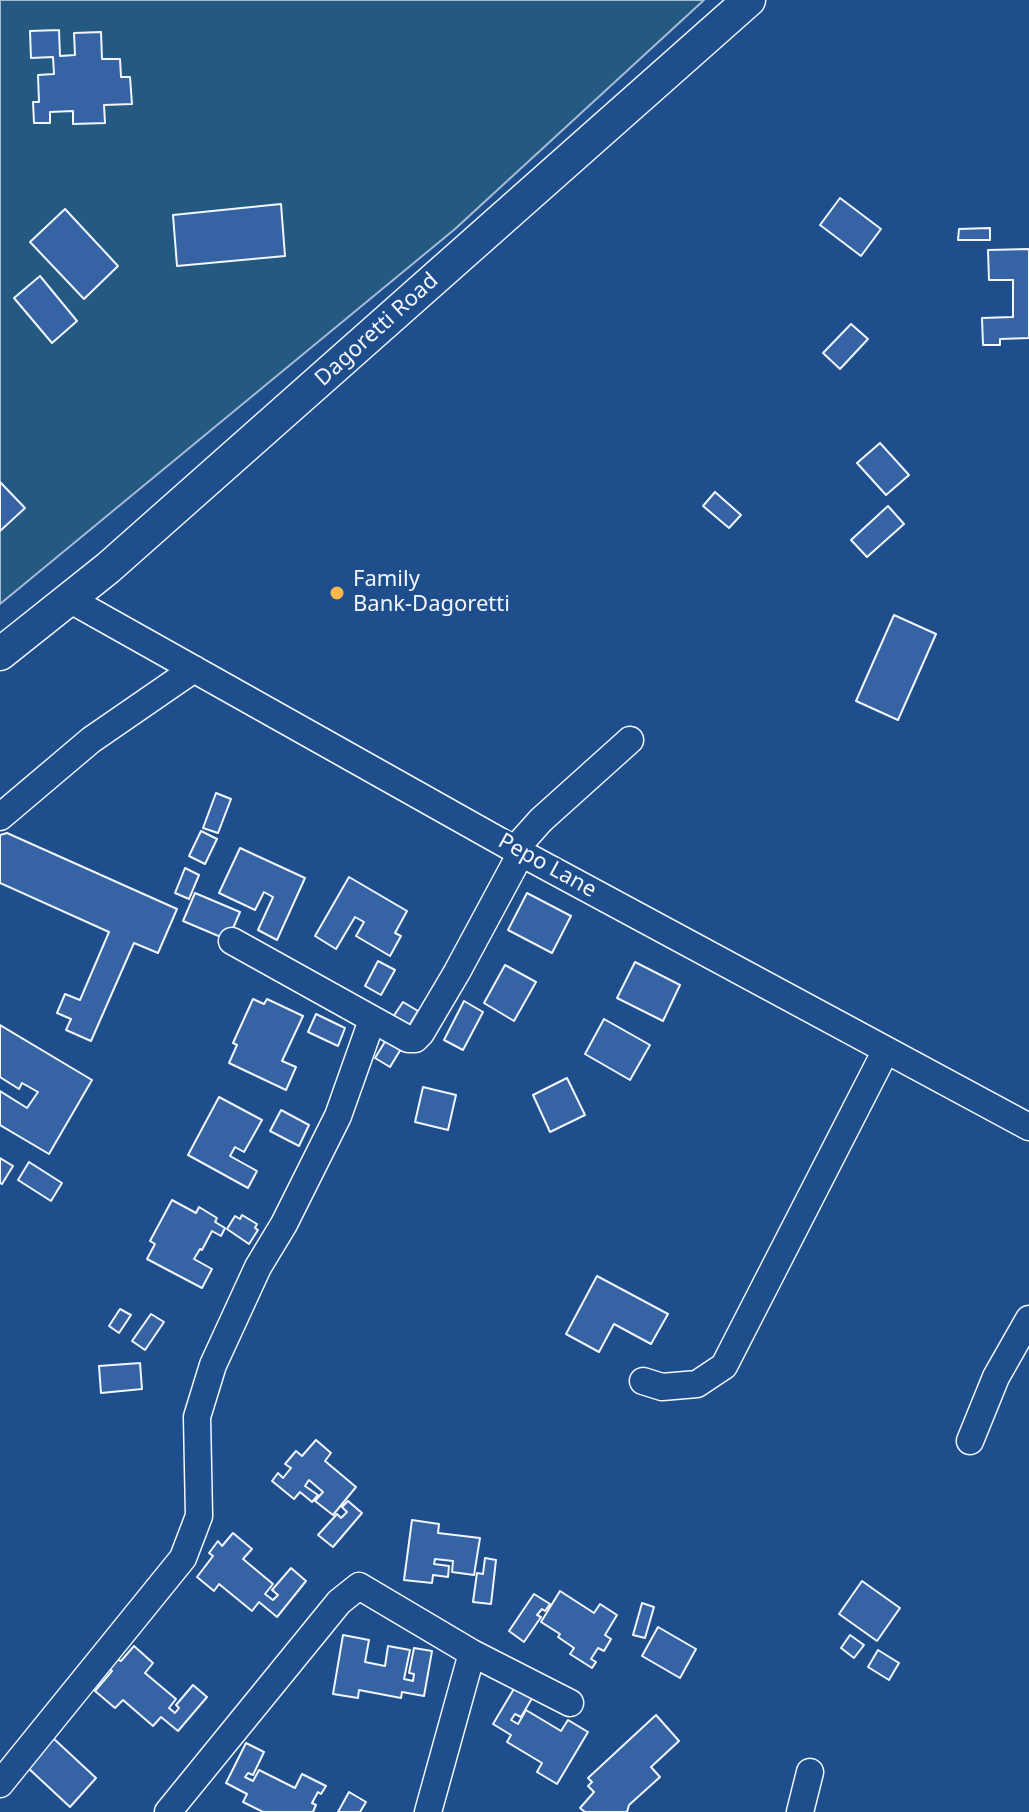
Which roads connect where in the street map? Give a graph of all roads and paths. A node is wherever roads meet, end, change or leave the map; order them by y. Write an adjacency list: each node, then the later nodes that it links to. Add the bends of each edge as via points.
1 (749, 0): 2 (main road, Dagoretti Road)
2 (69, 599): 3 (main road, Dagoretti Road); 4 (street, Pepo Lane)
3 (0, 654)
4 (194, 669): 6 (street, via 91,740); 7 (street, Pepo Lane)
5 (630, 740): 7 (street, via 541,820)
6 (0, 817)
7 (518, 851): 9 (street, via 421,1033 408,1039); 10 (street, Pepo Lane)
8 (232, 941): 9 (street)
9 (372, 1020): 18 (street, via 338,1116 213,1365 197,1417 199,1516 183,1558)
10 (886, 1050): 11 (street, Pepo Lane); 13 (street, via 724,1366 697,1384 662,1387)
11 (1029, 1127)
12 (1029, 1319): 14 (street, via 996,1377)
13 (643, 1381)
14 (970, 1441)
15 (472, 1653): 16 (street); 19 (street, via 359,1586 339,1602); 20 (street)
16 (570, 1703)
17 (810, 1772): 21 (street)
18 (0, 1784)
19 (168, 1812)
20 (428, 1812)
21 (800, 1812)

